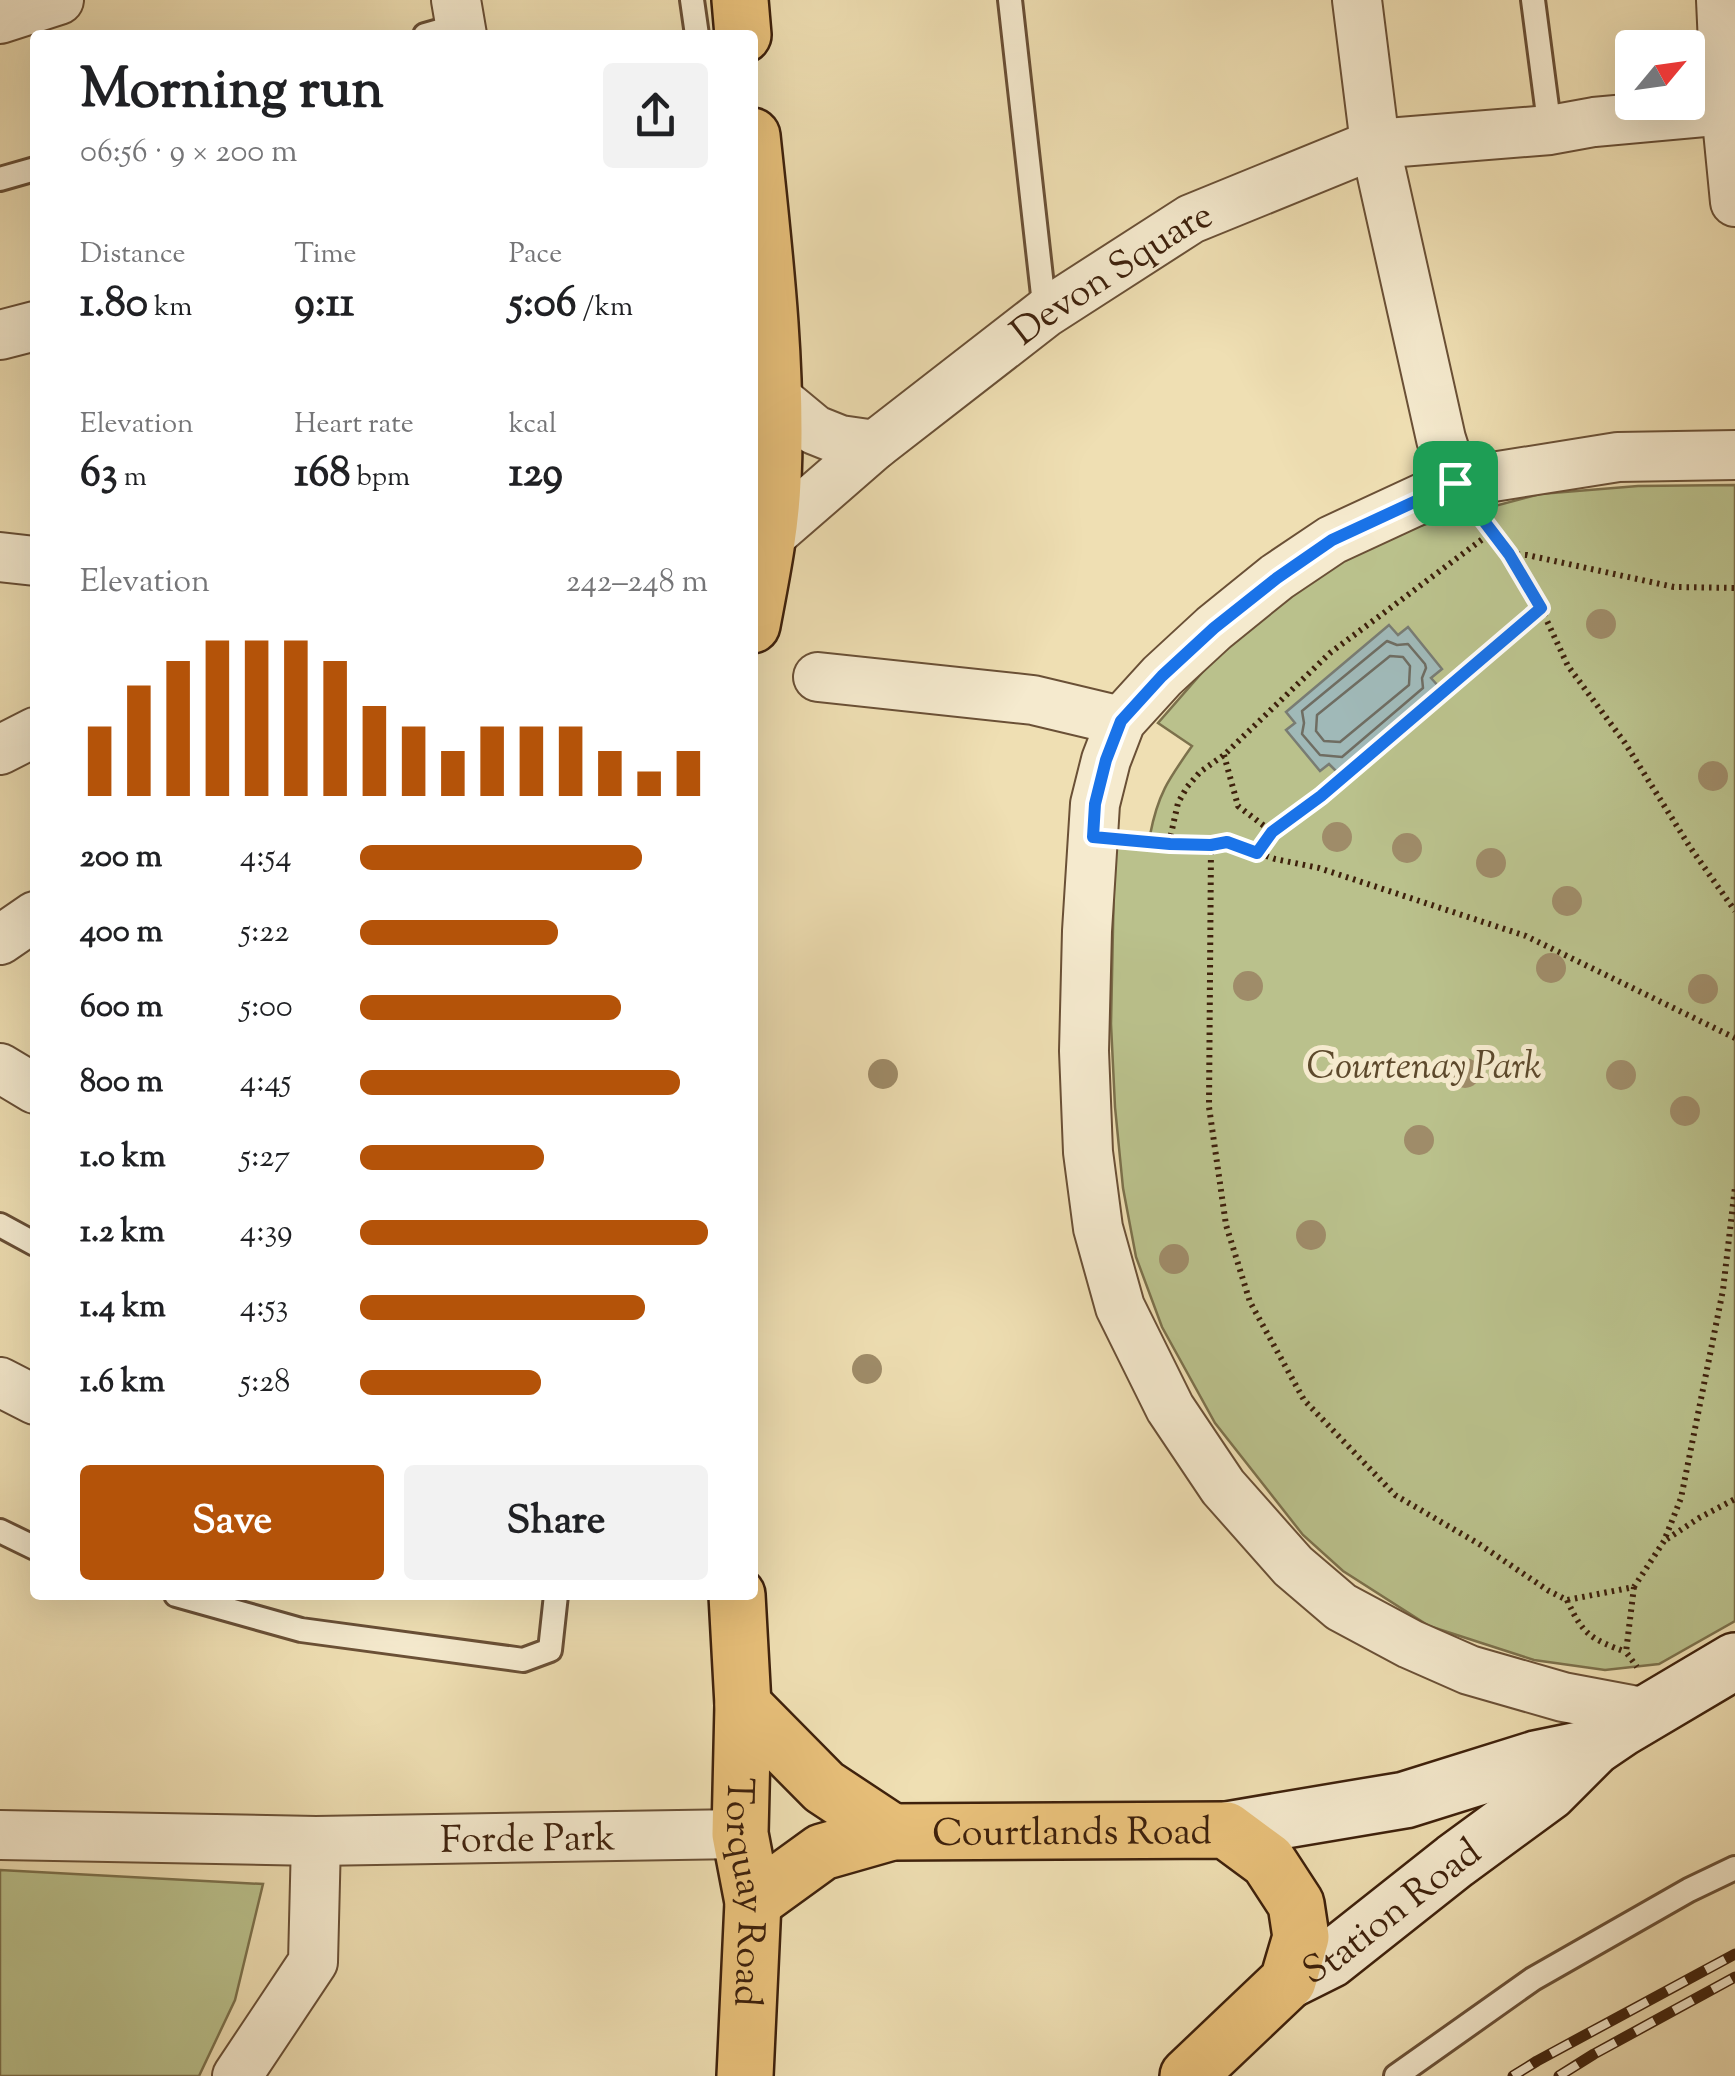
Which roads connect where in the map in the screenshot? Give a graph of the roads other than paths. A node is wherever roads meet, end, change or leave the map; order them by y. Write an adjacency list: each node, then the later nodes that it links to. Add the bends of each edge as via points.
1 (59, 0): 8 (street)
2 (692, 0): 9 (lane)
3 (740, 0): 10 (main road)
4 (1010, 0): 18 (lane)
5 (1357, 0): 13 (street)
6 (1533, 0): 12 (lane)
7 (1720, 0): 11 (street)
8 (0, 19)
9 (695, 30)
10 (743, 30)
11 (1731, 110): 12 (street, Devon Square); 17 (street)
12 (1550, 130): 13 (street, Devon Square)
13 (1375, 144): 18 (street, Devon Square, via 1191,218); 24 (street)
14 (30, 170): 15 (lane)
15 (0, 179)
16 (758, 195): 21 (main road)
17 (1735, 202)
18 (1045, 312): 22 (street, Devon Square)
19 (30, 327): 20 (street)
20 (0, 335)
21 (767, 409): 22 (street, via 840,440); 25 (main road)
22 (875, 445): 25 (street, Devon Square)
23 (1735, 455): 24 (street, via 1618,457)
24 (1455, 483): 30 (street, via 1332,540 1277,578 1188,652)
25 (768, 538): 28 (main road)
26 (0, 556): 27 (street)
27 (30, 560)
28 (758, 592)
29 (818, 677): 30 (street, via 1033,700)
30 (1121, 721): 45 (street, via 1095,804 1084,1034 1088,1152 1098,1228 1120,1307 1170,1408 1224,1487 1292,1566 1342,1607 1469,1670 1563,1697)
31 (30, 735): 32 (street)
32 (0, 750)
33 (0, 1068): 34 (street)
34 (30, 1086)
35 (0, 1225): 36 (lane)
36 (30, 1241)
37 (0, 1382): 38 (street)
38 (30, 1397)
39 (0, 1531): 40 (lane)
40 (30, 1546)
41 (194, 1600): 42 (lane, via 300,1630 523,1660 550,1650)
42 (555, 1600)
43 (737, 1600): 46 (main road, Torquay Road)
44 (1735, 1661): 45 (main road, Station Road)
45 (1645, 1694): 47 (main road, Station Road)
46 (743, 1705): 49 (main road, Torquay Road, via 824,1787); 50 (main road, Torquay Road)
47 (1594, 1747): 48 (main road, Station Road, via 1405,1800); 55 (main road, Station Road, via 1549,1792 1330,1960)
48 (1226, 1830): 49 (main road, Courtlands Road); 55 (main road, Courtlands Road, via 1268,1861 1296,1904 1301,1937)
49 (892, 1832): 54 (main road, Courtlands Road, via 822,1852)
50 (740, 1834): 52 (street, Forde Park); 54 (main road, Torquay Road)
51 (0, 1835): 52 (street, Forde Park)
52 (316, 1841): 56 (street, via 313,1962)
53 (1735, 1868): 59 (lane, via 1533,1979)
54 (754, 1902): 57 (main road, Torquay Road)
55 (1288, 1981): 58 (main road, Station Road)
56 (237, 2076)
57 (746, 2076)
58 (1188, 2076)
59 (1396, 2076)

